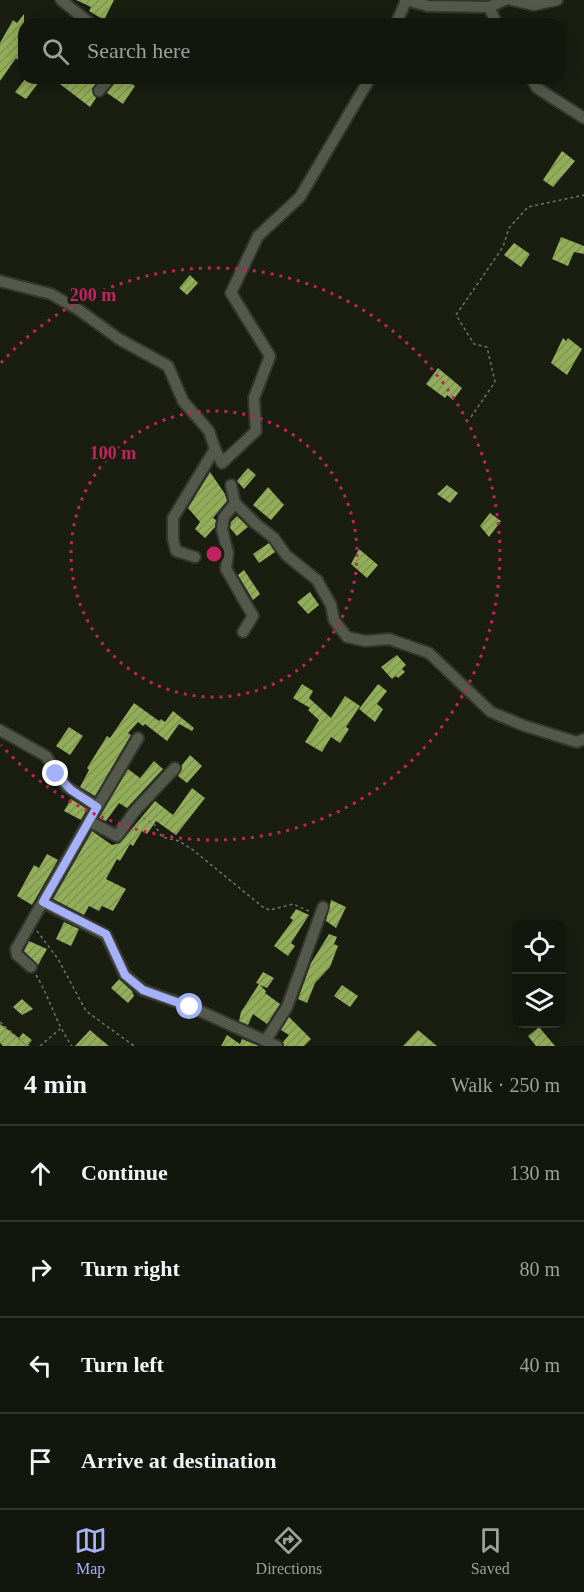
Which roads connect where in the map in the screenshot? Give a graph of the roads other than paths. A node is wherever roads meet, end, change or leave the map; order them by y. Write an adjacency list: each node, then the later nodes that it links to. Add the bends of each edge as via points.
1 (61, 0): 7 (street)
2 (505, 0): 6 (street)
3 (512, 0): 4 (street, via 534,5)
4 (557, 0)
5 (405, 1): 6 (street, via 428,6); 8 (street)
6 (489, 7): 9 (street)
7 (84, 18)
8 (398, 18)
9 (494, 18)
10 (105, 84): 13 (street)
11 (366, 84): 16 (street, via 300,196 258,236 231,293 270,356 254,398 256,431 222,463)
12 (535, 84): 14 (street)
13 (99, 91)
14 (584, 118)
15 (0, 281): 16 (street, via 51,294 168,366 183,401 209,431)
16 (215, 449): 19 (street, via 173,518 176,551)
17 (231, 485): 18 (street)
18 (236, 502): 20 (street, via 224,517 222,529 228,553 226,570 253,616); 23 (street, via 274,538 285,555 317,580 331,605 334,620 347,637 365,641 389,639 429,653 491,712 577,742)
19 (195, 557)
20 (243, 632)
21 (0, 730): 25 (street, via 39,750 66,786)
22 (138, 738): 25 (street)
23 (584, 739)
24 (175, 768): 26 (street, via 116,836)
25 (97, 807): 26 (street)
26 (89, 821): 27 (street)
27 (43, 902): 29 (street, via 15,952); 30 (street, via 106,934 125,975 143,990)
28 (322, 911): 30 (street, via 287,1006)
29 (31, 967)
30 (266, 1041): 31 (street)
31 (277, 1046)

